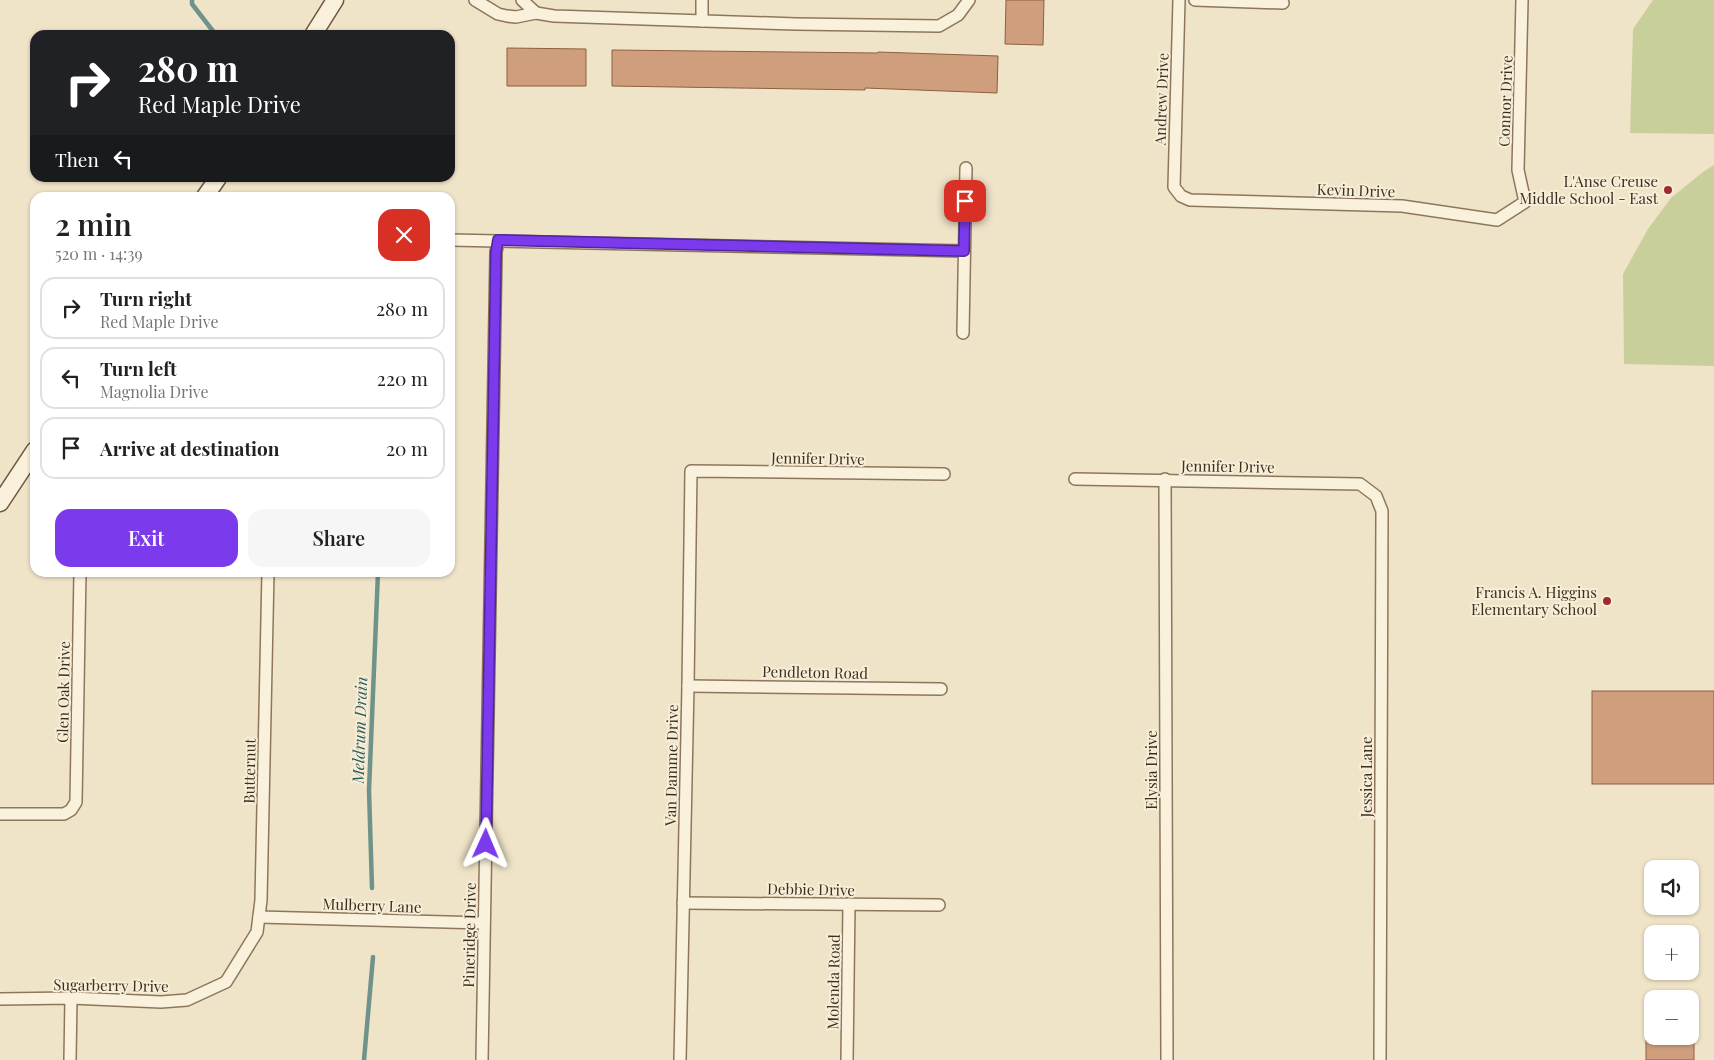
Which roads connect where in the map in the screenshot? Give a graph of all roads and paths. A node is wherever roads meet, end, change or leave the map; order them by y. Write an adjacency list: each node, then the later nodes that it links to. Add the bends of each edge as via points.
1 (335, 0): 12 (main road)
2 (475, 0): 10 (street, via 498,14 516,17)
3 (522, 0): 10 (street)
4 (702, 0): 11 (street)
5 (970, 0): 11 (street, via 958,15 939,26)
6 (1179, 0): 14 (street, Andrew Drive, via 1174,187)
7 (1195, 0): 9 (street)
8 (1522, 0): 15 (street, Connor Drive, via 1518,170)
9 (1283, 3)
10 (536, 14): 11 (street)
11 (702, 21)
12 (316, 30)
13 (966, 168): 18 (street)
14 (1181, 196): 15 (street, Kevin Drive, via 1190,200 1402,206 1497,220)
15 (1525, 202)
16 (455, 240): 17 (street)
17 (498, 240): 18 (street); 36 (street, Pineridge Drive)
18 (964, 251): 19 (street)
19 (962, 333)
20 (30, 461): 26 (main road)
21 (691, 471): 22 (street, Jennifer Drive); 29 (street, Van Damme Drive)
22 (944, 474)
23 (1075, 479): 24 (street, Jennifer Drive)
24 (1165, 479): 25 (street, Jennifer Drive, via 1360,484); 44 (street, Elysia Drive)
25 (1376, 496): 45 (street, Jessica Lane, via 1382,512)
26 (0, 503)
27 (80, 577): 31 (street, Glen Oak Drive, via 76,802 64,814)
28 (268, 577): 35 (street, Butternut)
29 (688, 686): 30 (street, Pendleton Road); 32 (street, Van Damme Drive)
30 (942, 689)
31 (0, 814)
32 (683, 903): 33 (street, Debbie Drive); 42 (street, Van Damme Drive)
33 (849, 904): 34 (street, Debbie Drive); 43 (street, Molenda Road)
34 (939, 905)
35 (259, 917): 36 (street, Mulberry Lane); 37 (street, Butternut, via 257,932)
36 (484, 923): 41 (street, Pineridge Drive)
37 (237, 964): 38 (street, Sugarberry Drive, via 226,982 187,1000)
38 (71, 998): 39 (street, Sugarberry Drive); 40 (street)
39 (0, 999)
40 (70, 1060)
41 (482, 1060)
42 (680, 1060)
43 (847, 1060)
44 (1167, 1060)
45 (1380, 1060)

